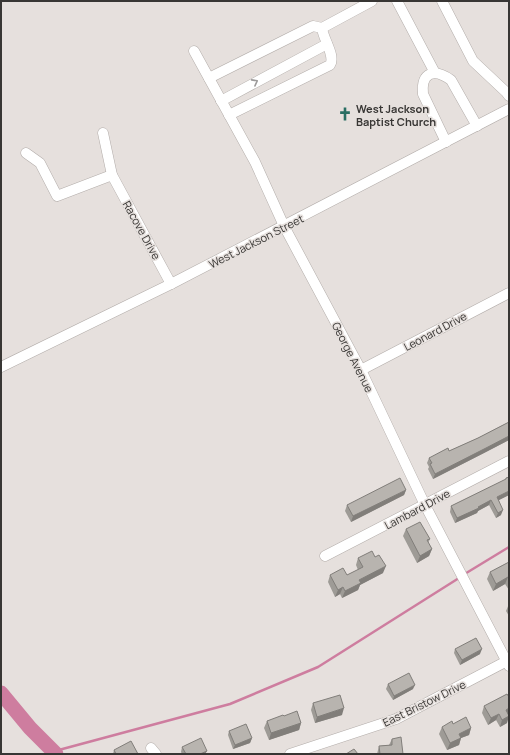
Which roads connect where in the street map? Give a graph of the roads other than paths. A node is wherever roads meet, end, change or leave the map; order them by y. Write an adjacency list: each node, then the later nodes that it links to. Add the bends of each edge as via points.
1 (372, 1): 4 (street)
2 (397, 1): 7 (street)
3 (442, 1): 9 (street, via 473,61)
4 (322, 28): 5 (street); 8 (street, via 313,26)
5 (327, 44): 10 (street, one-way to 5); 12 (street, via 332,57 330,65)
6 (194, 51): 8 (street, George Avenue)
7 (435, 73): 13 (street, via 451,80); 15 (street, via 430,73 425,78 422,87)
8 (209, 78): 10 (street, George Avenue)
9 (509, 96)
10 (221, 101): 12 (street, George Avenue)
11 (509, 109): 13 (street, West Jackson Street)
12 (229, 115): 18 (street, George Avenue)
13 (477, 126): 15 (street, West Jackson Street)
14 (103, 133): 17 (street, Racove Drive)
15 (446, 142): 18 (street, West Jackson Street)
16 (26, 154): 17 (street, via 40,163 57,196)
17 (112, 175): 19 (street, Racove Drive)
18 (284, 226): 19 (street, West Jackson Street); 22 (street, George Avenue)
19 (171, 284): 21 (street, West Jackson Street)
20 (509, 293): 22 (street, Leonard Drive)
21 (1, 367)
22 (360, 370): 24 (street, George Avenue)
23 (509, 461): 24 (street, Lambard Drive)
24 (425, 504): 25 (street, Lambard Drive); 26 (street, George Avenue)
25 (325, 556)
26 (508, 662): 27 (street, East Bristow Drive, via 396,719)
27 (305, 752): 28 (street, East Bristow Drive)
28 (290, 754)

